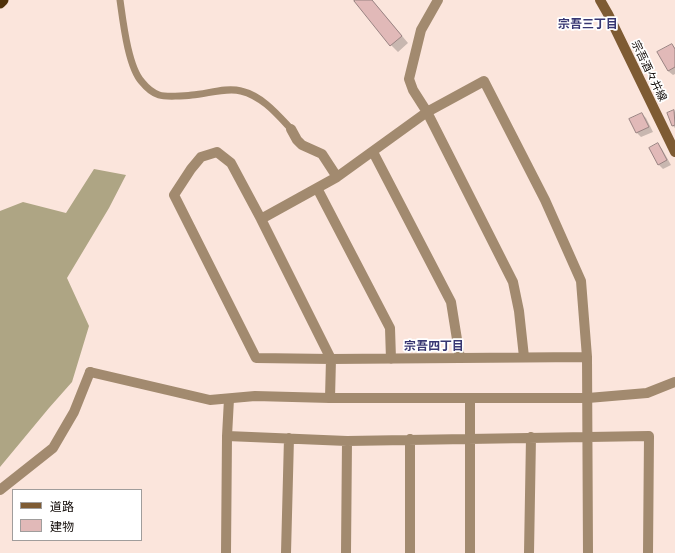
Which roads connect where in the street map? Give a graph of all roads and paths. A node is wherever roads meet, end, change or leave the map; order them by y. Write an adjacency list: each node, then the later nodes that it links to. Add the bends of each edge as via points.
1 (3, 0): 5 (highway)
2 (120, 0): 7 (lane, via 131,60 141,82 163,96 191,96 240,90 260,99 274,110)
3 (438, 0): 6 (street, via 421,30 410,79 413,90)
4 (600, 0): 8 (main road, 宗吾酒々井線)
5 (0, 3)
6 (427, 112): 9 (street); 14 (street, via 513,282); 15 (street, via 484,81 545,200 581,280)
7 (291, 130): 11 (street, via 302,145 322,154)
8 (672, 139): 10 (main road, 宗吾酒々井線)
9 (373, 152): 11 (street); 16 (street, via 451,302)
10 (675, 152)
11 (337, 177): 12 (street)
12 (317, 188): 13 (street); 18 (street, via 390,328)
13 (262, 219): 17 (street); 17 (street, via 231,163 217,152 201,156 174,195 256,358)
14 (524, 357): 15 (street); 16 (street)
15 (587, 357): 22 (street)
16 (460, 358): 18 (street)
17 (331, 359): 18 (street); 20 (street)
18 (391, 359)
19 (675, 382): 22 (street, via 646,393)
20 (330, 398): 21 (street); 23 (street, via 255,396)
21 (470, 398): 22 (street); 27 (street)
22 (588, 398): 25 (street)
23 (228, 399): 24 (street); 31 (street, via 210,400 90,372 74,412 53,448)
24 (227, 436): 26 (street); 32 (street)
25 (588, 436): 28 (street); 38 (street); 39 (street, via 649,436)
26 (289, 438): 30 (street); 33 (street)
27 (470, 438): 28 (street); 29 (street); 36 (street)
28 (531, 438): 37 (street)
29 (410, 439): 30 (street); 35 (street)
30 (347, 440): 34 (street)
31 (0, 490)
32 (226, 553)
33 (286, 553)
34 (346, 553)
35 (410, 553)
36 (470, 553)
37 (529, 553)
38 (588, 553)
39 (648, 553)

